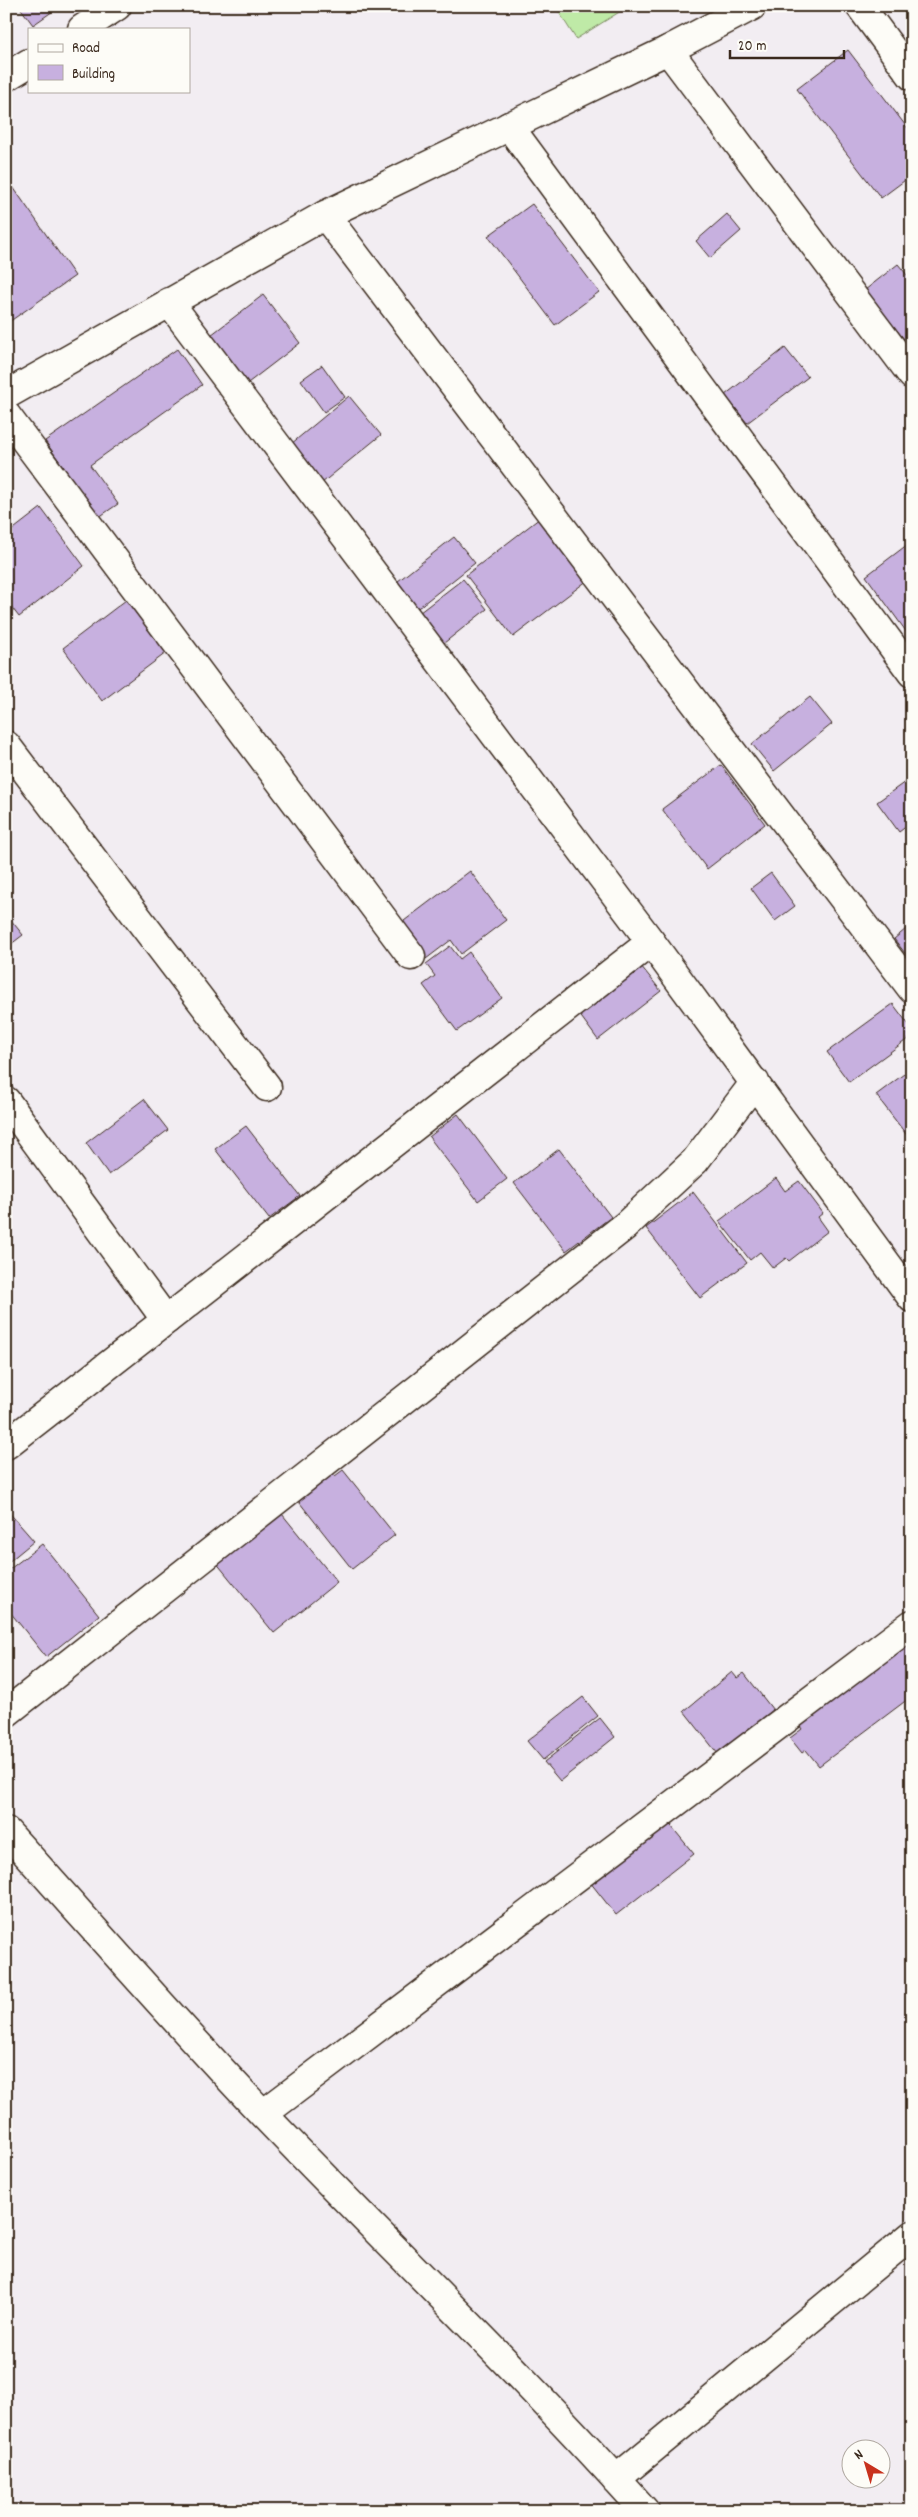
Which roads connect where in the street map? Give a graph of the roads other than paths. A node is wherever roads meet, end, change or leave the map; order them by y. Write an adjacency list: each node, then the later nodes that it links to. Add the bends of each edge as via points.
1 (117, 6): 4 (street)
2 (752, 6): 5 (street)
3 (860, 6): 7 (street)
4 (84, 28)
5 (668, 50): 9 (street); 12 (street)
6 (28, 64): 8 (street)
7 (912, 76)
8 (6, 77)
9 (509, 126): 10 (street); 15 (street)
10 (325, 215): 11 (street); 19 (street)
11 (169, 302): 13 (street); 17 (street)
12 (912, 375)
13 (6, 396)
14 (6, 415): 18 (street)
15 (912, 673)
16 (6, 745): 21 (street)
17 (651, 942): 20 (street); 24 (street)
18 (411, 956)
19 (912, 990)
20 (756, 1082): 23 (street); 27 (street, via 694,1161 626,1226)
21 (267, 1087)
22 (6, 1101): 24 (street)
23 (912, 1298)
24 (166, 1320): 25 (street)
25 (10, 1433)
26 (912, 1624): 29 (street)
27 (6, 1712)
28 (6, 1831): 29 (street)
29 (263, 2114): 31 (street, via 463,2316)
30 (912, 2235): 31 (street)
31 (616, 2478): 32 (street)
32 (645, 2511)

